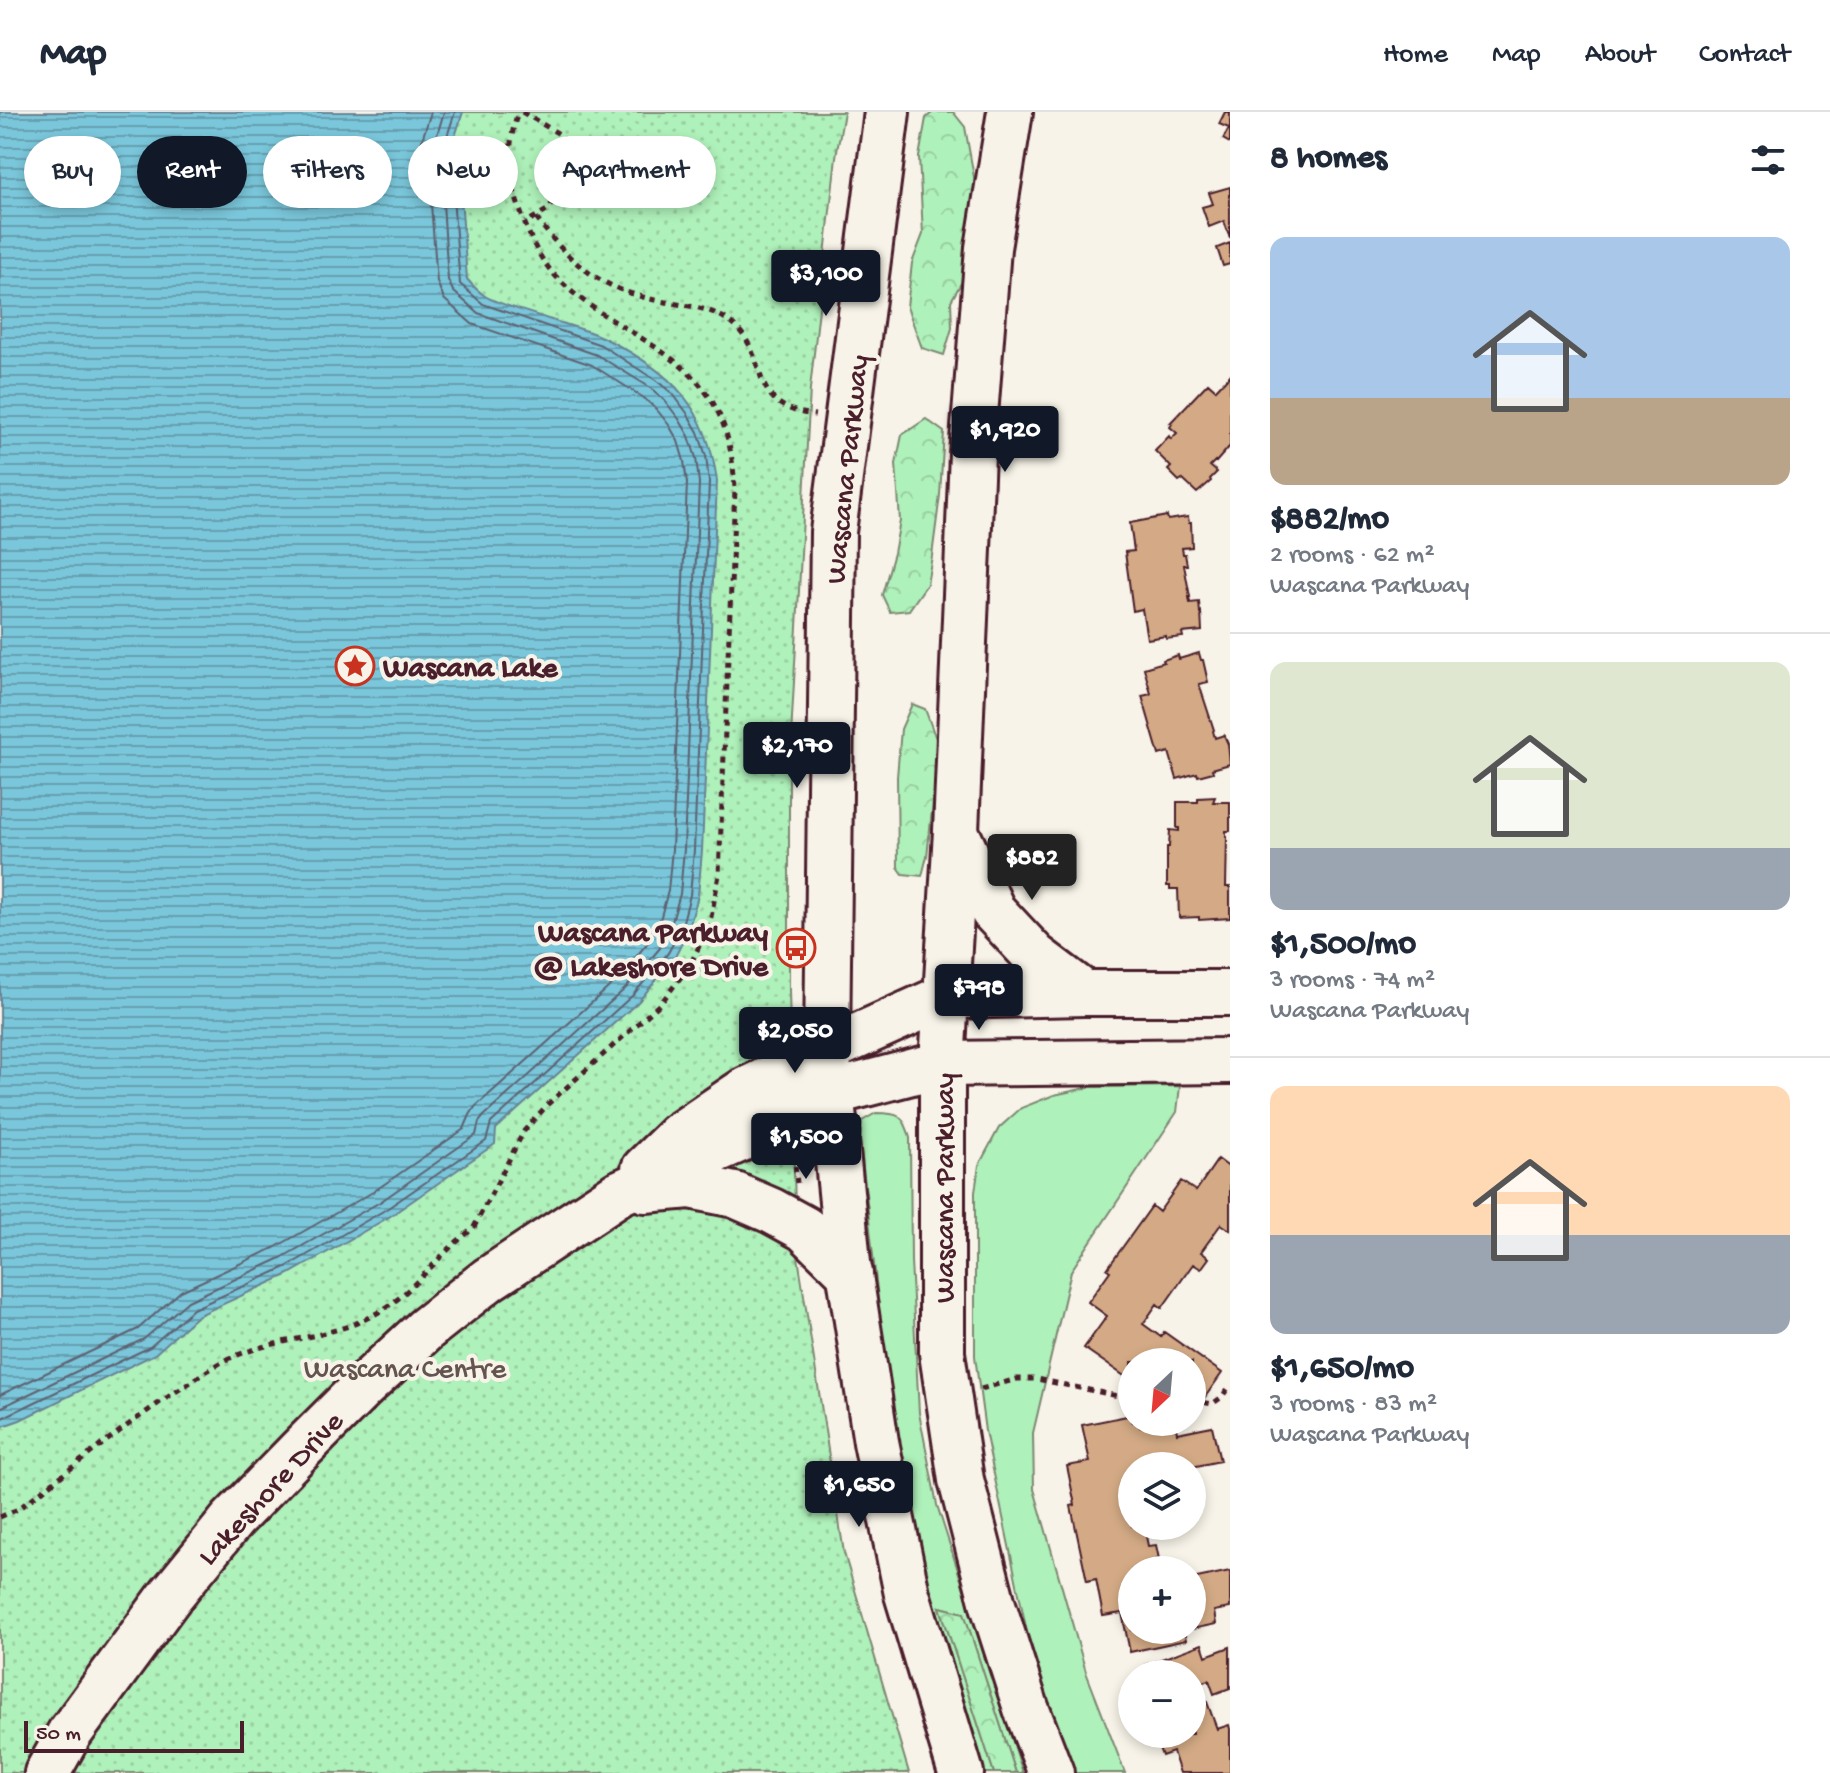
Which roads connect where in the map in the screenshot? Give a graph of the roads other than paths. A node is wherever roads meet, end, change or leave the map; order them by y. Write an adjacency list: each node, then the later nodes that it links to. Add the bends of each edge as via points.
1 (887, 112): 7 (main road, Wascana Parkway, via 833,532)
2 (1010, 112): 3 (main road, Wascana Parkway, via 988,248 974,422)
3 (956, 831): 4 (main road, via 993,911 1035,956); 6 (main road, Wascana Parkway)
4 (1084, 993): 5 (main road); 6 (main road)
5 (1230, 993)
6 (947, 996): 7 (main road, Lakeshore Drive); 9 (main road, Wascana Parkway)
7 (827, 1050): 10 (main road, Wascana Parkway); 11 (main road, Lakeshore Drive, via 744,1091 679,1135)
8 (1230, 1061): 9 (main road, Lakeshore Drive)
9 (942, 1064): 10 (main road, Lakeshore Drive); 15 (main road, Wascana Parkway, via 942,1353 961,1480 993,1605)
10 (831, 1093): 11 (main road, Lakeshore Drive, via 784,1120); 12 (main road, Wascana Parkway)
11 (619, 1193): 12 (main road, via 690,1186 735,1195 805,1229); 13 (main road, Lakeshore Drive, via 489,1279 426,1329 332,1418 232,1520 180,1584 69,1734)
12 (850, 1273): 14 (main road, Wascana Parkway, via 907,1594)
13 (47, 1773)
14 (961, 1773)
15 (1051, 1773)

